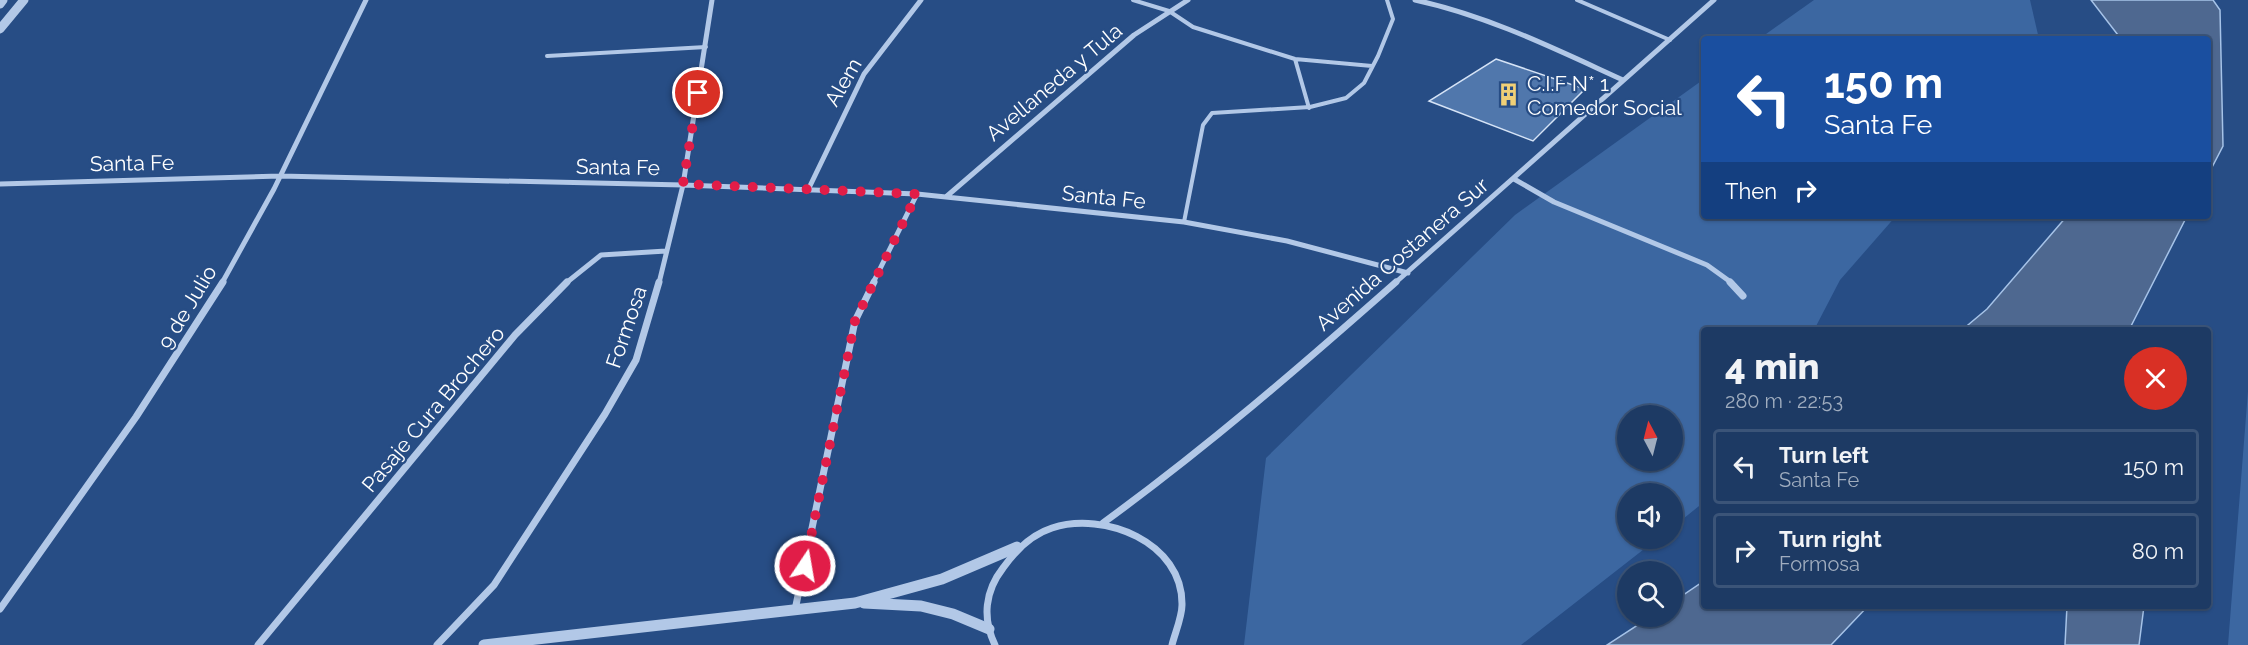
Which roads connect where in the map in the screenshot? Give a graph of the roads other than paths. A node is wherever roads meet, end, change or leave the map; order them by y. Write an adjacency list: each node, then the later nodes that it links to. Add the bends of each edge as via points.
1 (3, 0): 12 (street)
2 (24, 0): 14 (street)
3 (366, 0): 22 (street, 9 de Julio)
4 (712, 0): 16 (street, Formosa)
5 (921, 0): 26 (street, Alem, via 864,74)
6 (1133, 0): 13 (lane)
7 (1188, 0): 13 (street, Avellaneda y Tula)
8 (1387, 0): 19 (lane, via 1393,19)
9 (1415, 0): 20 (street, via 1495,24)
10 (1577, 0): 15 (lane)
11 (1714, 0): 15 (street, Avenida Costanera Sur)
12 (0, 4)
13 (1169, 11): 18 (lane, via 1193,27); 28 (street, Avellaneda y Tula, via 1134,35)
14 (0, 29)
15 (1670, 40): 20 (street, Avenida Costanera Sur)
16 (706, 47): 17 (lane); 25 (street, Formosa)
17 (547, 56)
18 (1295, 59): 19 (lane); 21 (lane)
19 (1372, 66): 21 (lane, via 1359,89 1342,100)
20 (1623, 80): 23 (street, Avenida Costanera Sur)
21 (1309, 108): 29 (lane, via 1228,109 1212,113 1203,125)
22 (280, 176): 24 (street, Santa Fe); 25 (street, Santa Fe); 36 (street, 9 de Julio, via 214,298)
23 (1514, 179): 31 (street, Avenida Costanera Sur); 32 (street, via 1554,202 1707,265 1726,277)
24 (0, 184)
25 (683, 184): 26 (street, Santa Fe); 30 (street, Formosa)
26 (808, 190): 27 (street, Santa Fe)
27 (917, 194): 28 (street, Santa Fe); 37 (street, via 855,321)
28 (947, 196): 29 (street, Santa Fe)
29 (1184, 222): 31 (street, Santa Fe, via 1287,241)
30 (666, 251): 39 (street, Pasaje Cura Brochero, via 601,255 575,274 515,335); 40 (street, Formosa, via 636,360 605,414 494,585)
31 (1408, 273): 33 (street, Avenida Costanera Sur, via 1281,385)
32 (1743, 296)
33 (1103, 523): 34 (street, via 1057,526); 42 (street, via 1146,540 1175,574 1183,608)
34 (1017, 547): 35 (street, via 942,579); 38 (street, via 1000,566 989,589 986,614)
35 (855, 603): 37 (street); 38 (street, via 921,606 953,614)
36 (0, 609)
37 (795, 610): 41 (street)
38 (991, 640)
39 (258, 645)
40 (437, 645)
41 (484, 645)
42 (1172, 645)

